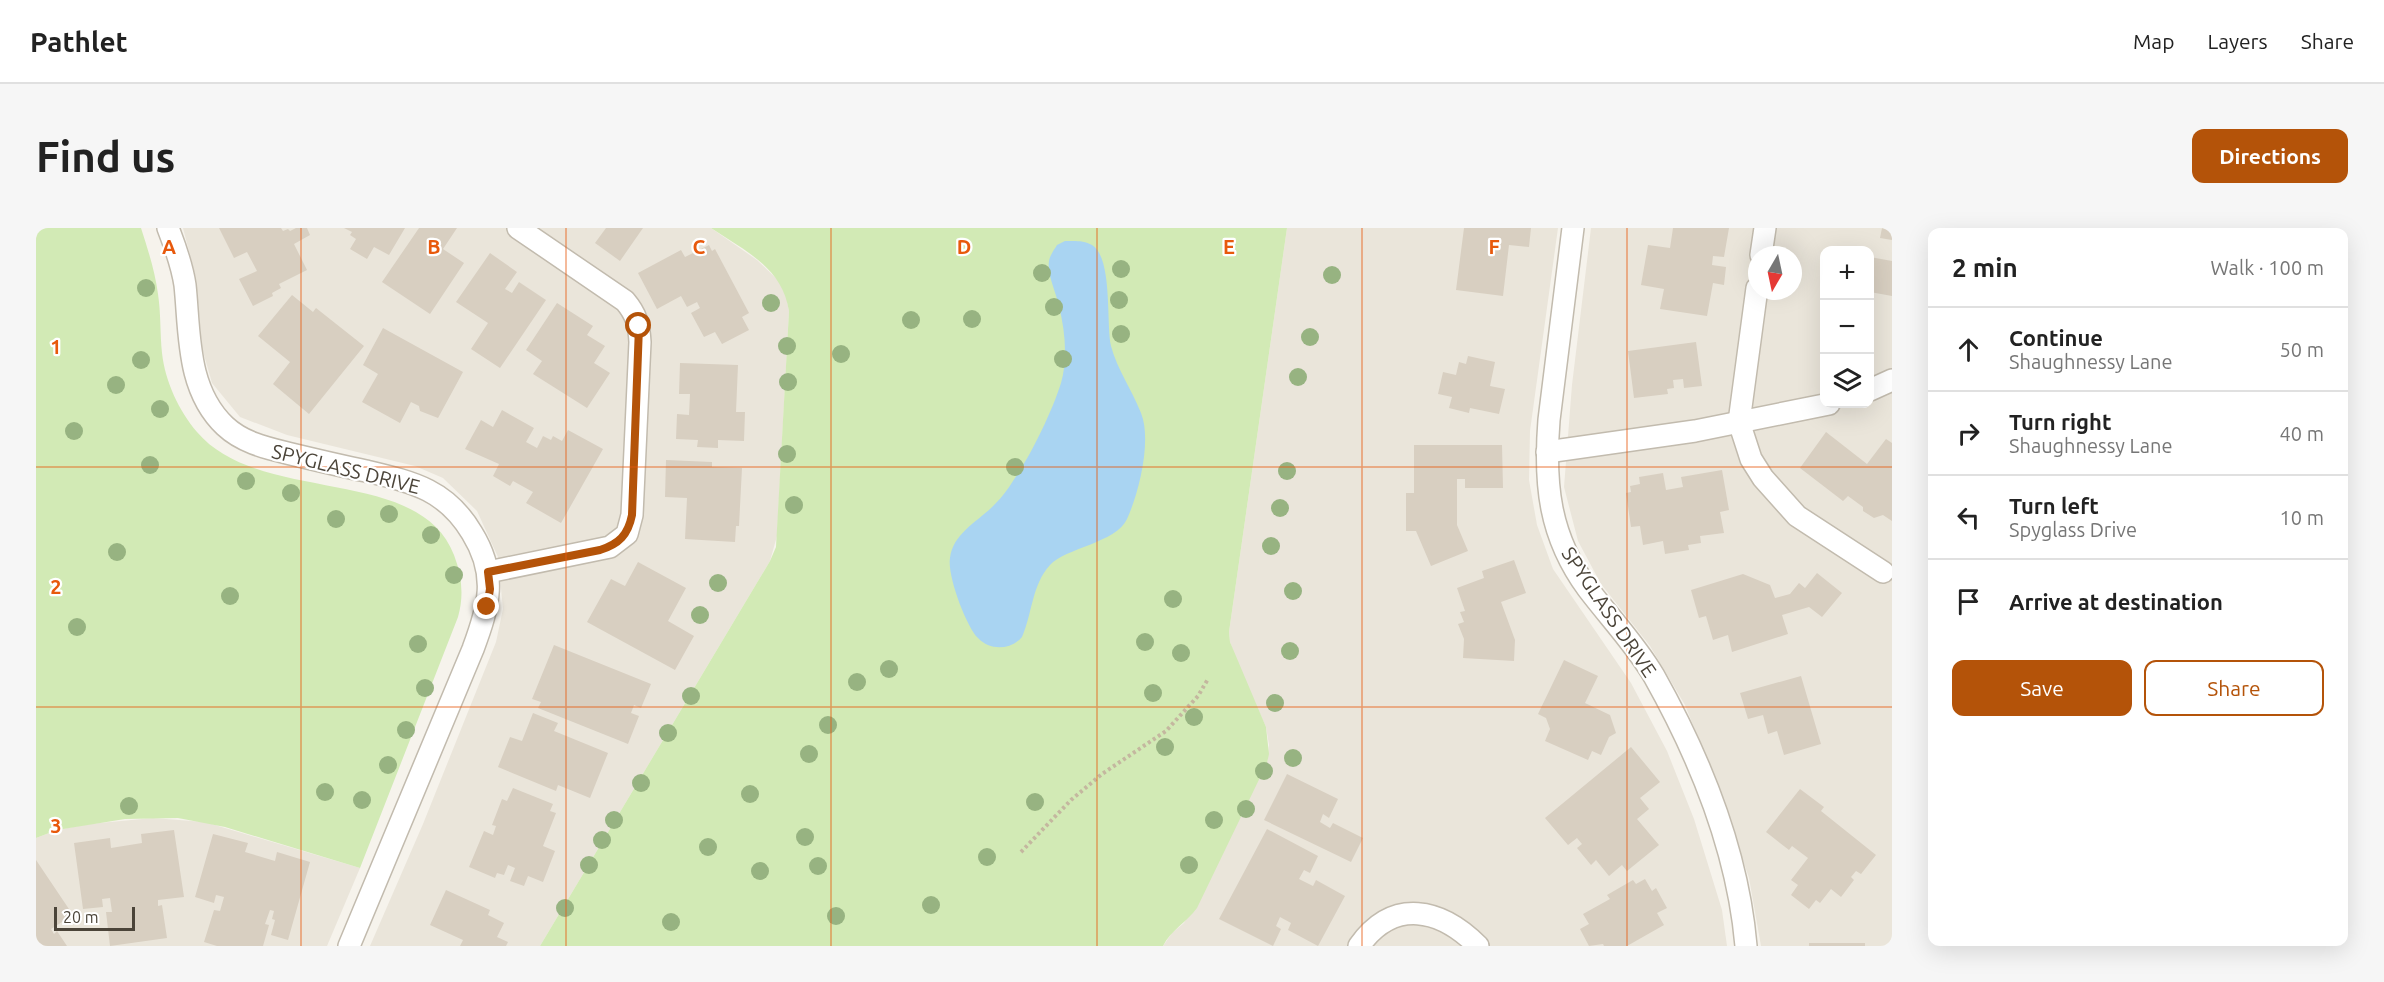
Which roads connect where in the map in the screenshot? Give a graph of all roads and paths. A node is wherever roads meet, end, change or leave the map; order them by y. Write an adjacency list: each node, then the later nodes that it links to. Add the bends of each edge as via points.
1 (168, 228): 12 (street, SPYGLASS DRIVE, via 184,284 191,360 204,394 225,426 261,447 405,481 435,493 465,521)
2 (518, 228): 12 (street, via 625,301 634,313 640,342 632,515 627,534 610,547)
3 (1573, 228): 11 (street, SPYGLASS DRIVE)
4 (1765, 228): 5 (street)
5 (1762, 246)
6 (1755, 300): 10 (street)
7 (1892, 380): 8 (street)
8 (1874, 388)
9 (1820, 406): 10 (street)
10 (1739, 422): 11 (street); 13 (street, via 1751,459 1781,500 1797,516)
11 (1547, 452): 19 (street, SPYGLASS DRIVE, via 1551,512 1564,549 1652,674 1705,782 1735,875)
12 (488, 572): 16 (street, SPYGLASS DRIVE, via 487,607 473,650)
13 (1883, 572)
14 (1208, 679): 15 (path, via 1166,731 1102,774)
15 (1021, 852)
16 (349, 946)
17 (1359, 946): 18 (street, via 1378,925 1413,913 1448,921)
18 (1479, 946)
19 (1746, 946)

